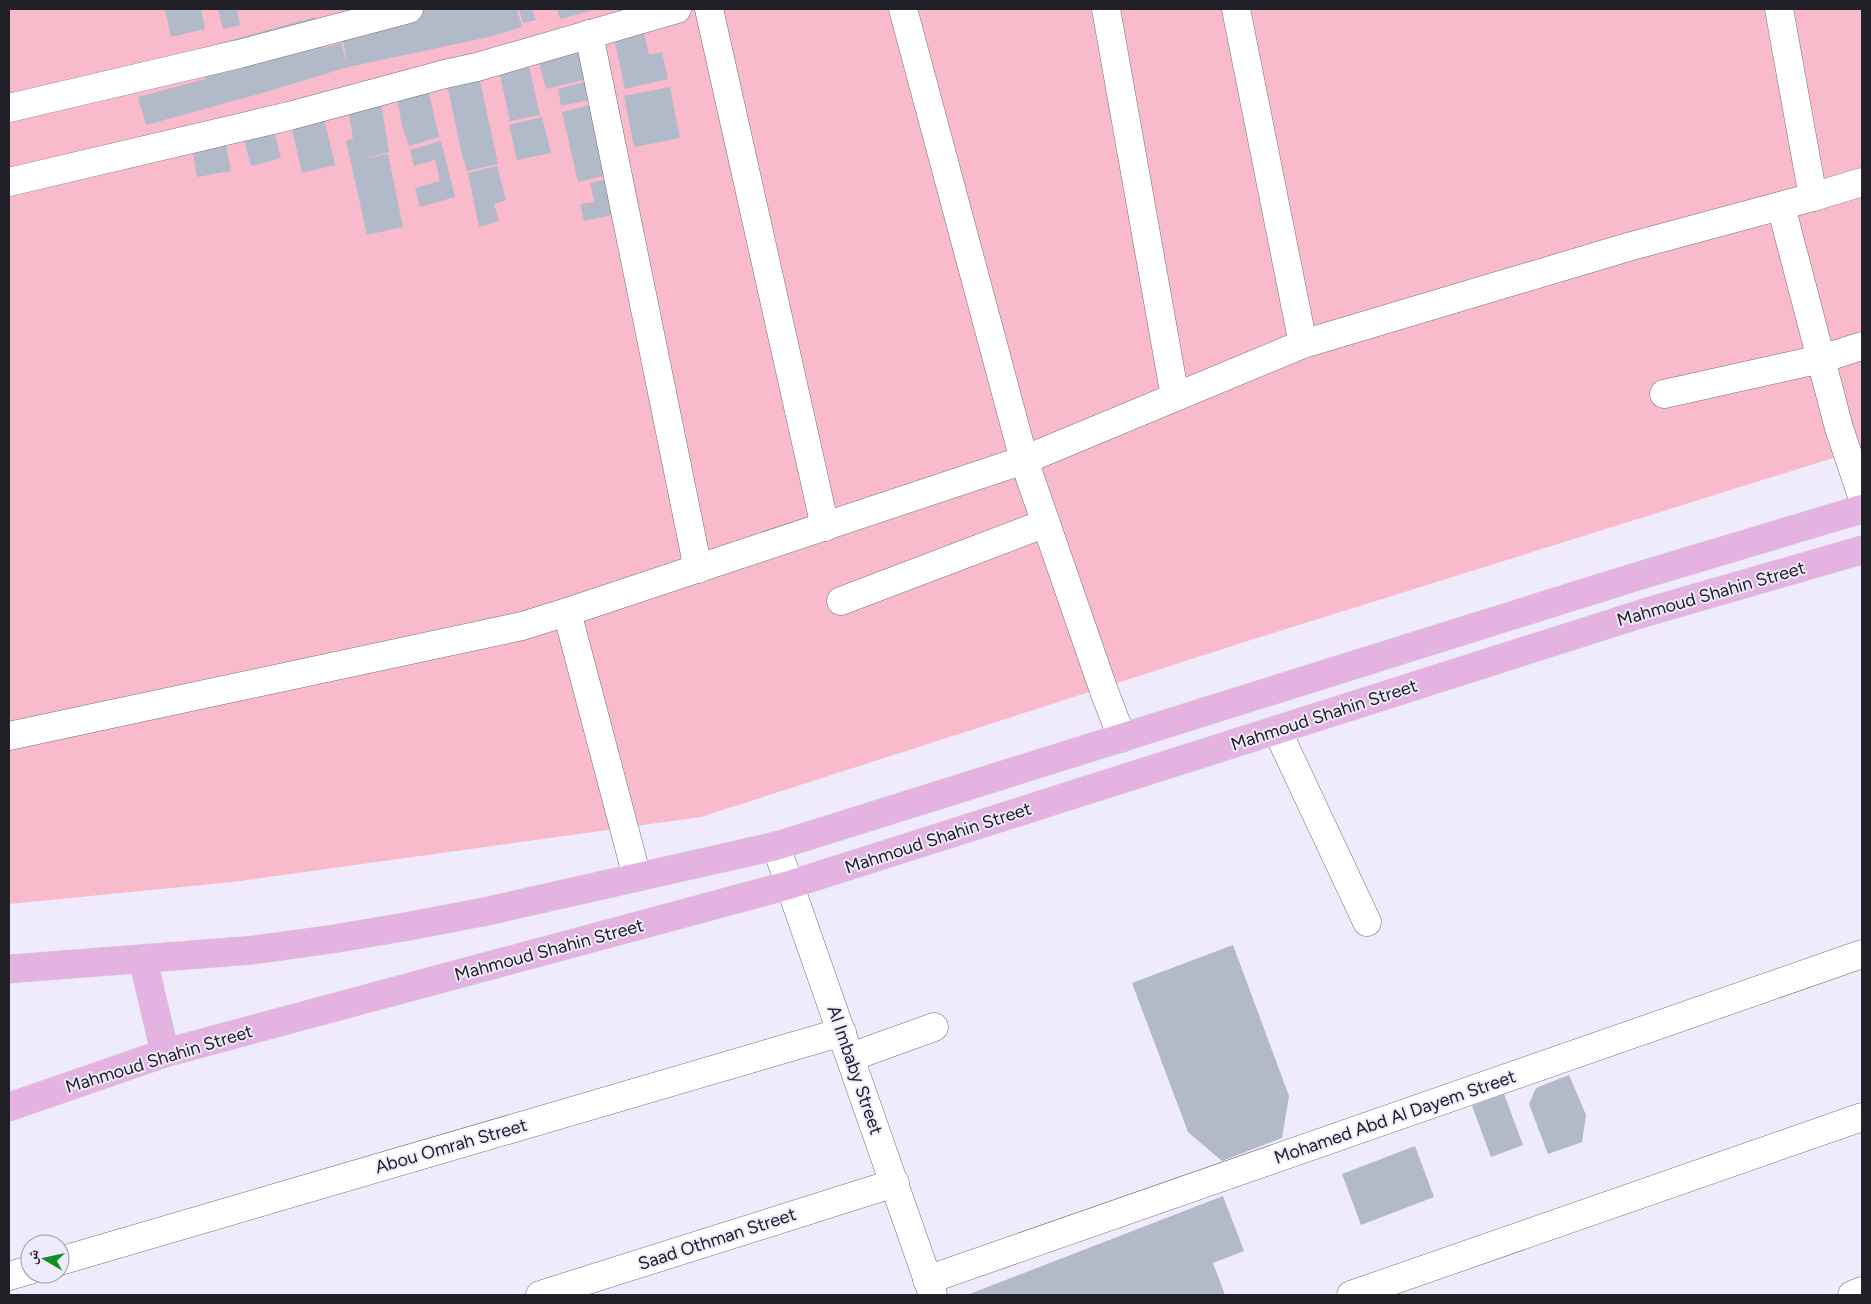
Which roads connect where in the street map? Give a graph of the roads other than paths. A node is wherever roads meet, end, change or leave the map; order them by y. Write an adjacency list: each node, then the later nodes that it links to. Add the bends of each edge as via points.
1 (408, 9): 9 (street, via 238,54)
2 (677, 9): 8 (street)
3 (710, 9): 23 (street)
4 (903, 9): 19 (street)
5 (1106, 9): 18 (street)
6 (1236, 9): 14 (street)
7 (1779, 9): 12 (street)
8 (588, 34): 10 (street, via 289,116); 25 (street)
9 (9, 108)
10 (9, 182)
11 (1862, 182): 12 (street)
12 (1813, 197): 13 (street)
13 (1781, 206): 14 (street, via 1628,247); 16 (street)
14 (1303, 344): 18 (street)
15 (1862, 346): 16 (street)
16 (1821, 359): 17 (street); 20 (street)
17 (1664, 394)
18 (1175, 397): 19 (street)
19 (1024, 460): 22 (street); 23 (street)
20 (1862, 496)
21 (1862, 509): 26 (main road, Mahmoud Shahin Street)
22 (1046, 523): 27 (street); 32 (street)
23 (825, 527): 25 (street)
24 (1862, 550): 29 (main road, Mahmoud Shahin Street)
25 (698, 569): 28 (street)
26 (1635, 577): 29 (main road); 32 (main road, Mahmoud Shahin Street)
27 (841, 601)
28 (567, 612): 31 (street, via 522,626); 34 (street)
29 (1647, 612): 30 (main road, Mahmoud Shahin Street)
30 (1277, 730): 35 (main road, Mahmoud Shahin Street); 36 (street)
31 (9, 736)
32 (1122, 738): 33 (main road, Mahmoud Shahin Street)
33 (776, 846): 34 (main road, Mahmoud Shahin Street); 35 (street, Al Imbaby Street)
34 (637, 877): 38 (main road, Mahmoud Shahin Street, via 410,926 254,950)
35 (789, 885): 41 (street, Al Imbaby Street); 42 (main road, Mahmoud Shahin Street)
36 (1367, 922)
37 (1862, 954): 48 (street, Mohamed Abd Al Dayem Street)
38 (142, 960): 39 (main road, Mahmoud Shahin Street); 42 (main road)
39 (9, 969)
40 (934, 1027): 43 (street)
41 (842, 1032): 43 (street, Al Imbaby Street); 47 (street, Abou Omrah Street)
42 (164, 1053): 44 (main road, Mahmoud Shahin Street)
43 (851, 1057): 46 (street, Al Imbaby Street)
44 (9, 1107)
45 (1862, 1117): 51 (street)
46 (895, 1183): 48 (street, Al Imbaby Street); 50 (street, Saad Othman Street)
47 (70, 1258)
48 (930, 1288)
49 (1862, 1291): 52 (street)
50 (540, 1295)
51 (1351, 1295)
52 (1852, 1295)

